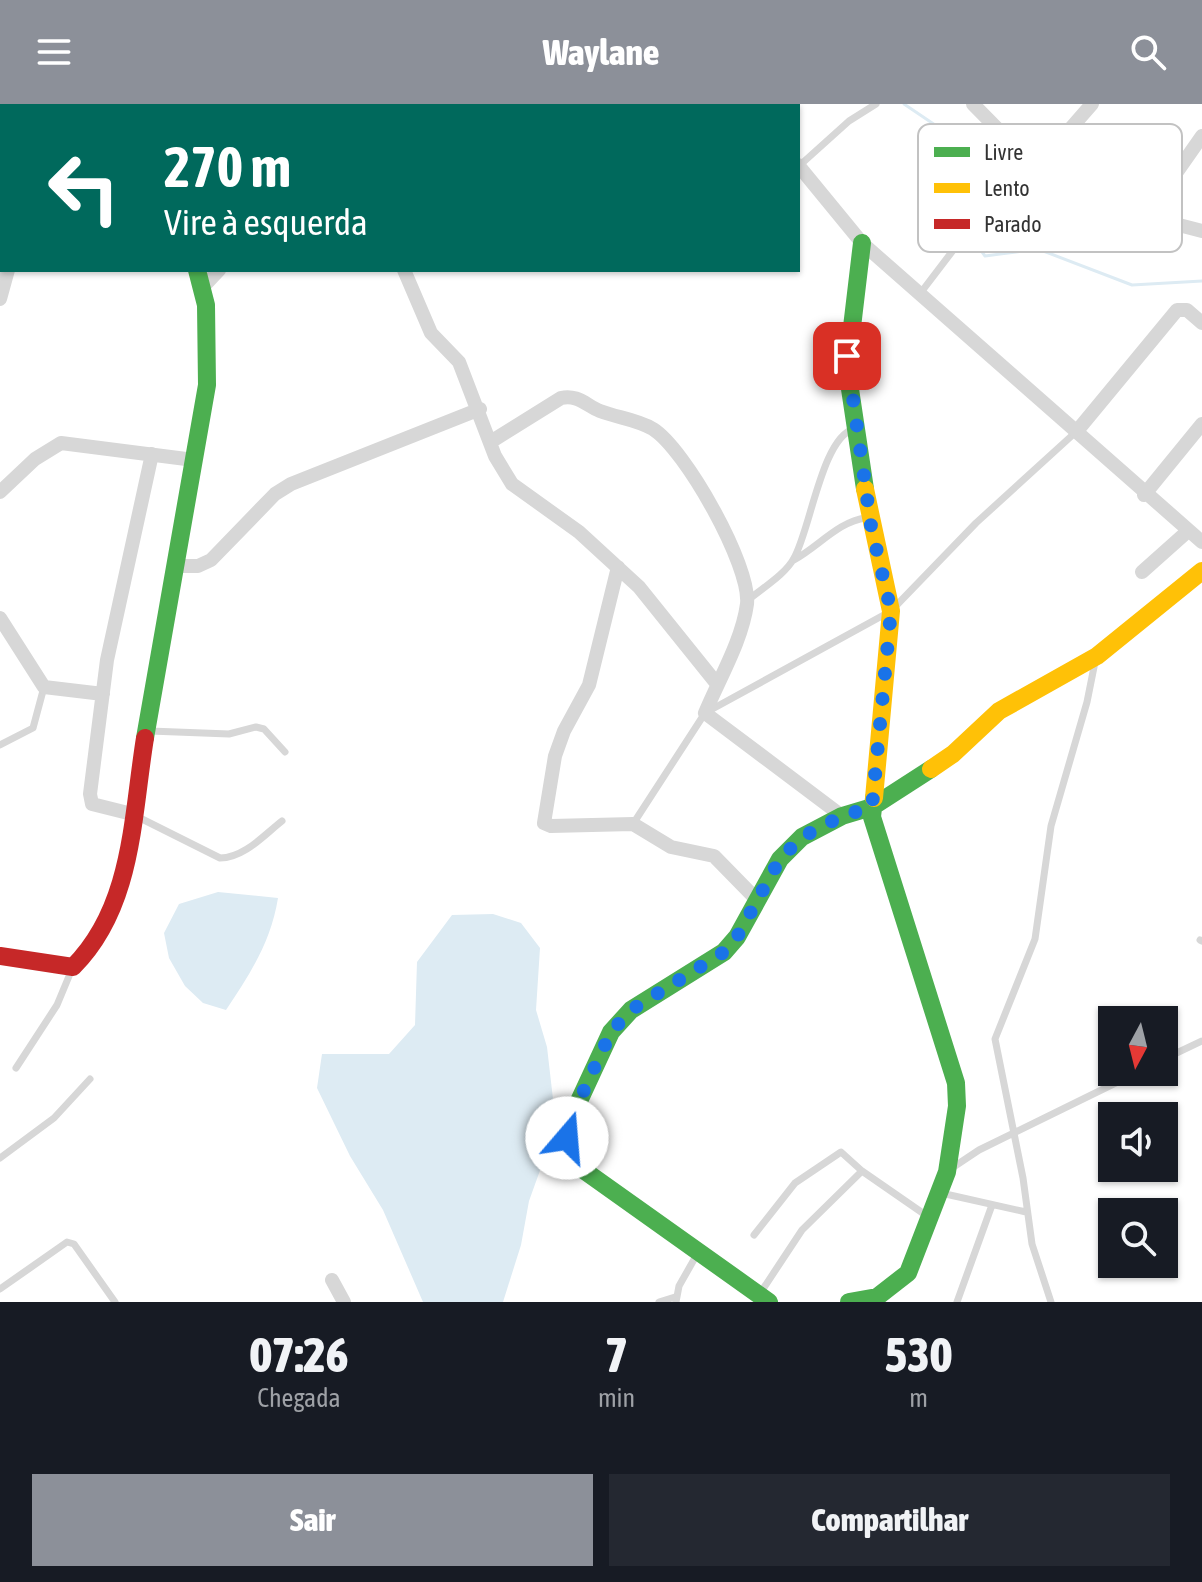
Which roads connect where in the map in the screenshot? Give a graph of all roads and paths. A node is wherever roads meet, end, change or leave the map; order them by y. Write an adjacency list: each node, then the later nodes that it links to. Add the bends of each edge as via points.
1 (876, 104): 7 (lane)
2 (1092, 104): 5 (street)
3 (981, 107): 4 (street)
4 (996, 124)
5 (1074, 124)
6 (1202, 136): 8 (street)
7 (800, 164)
8 (1182, 165)
9 (800, 168): 12 (street)
10 (1182, 226): 11 (street)
11 (1202, 231)
12 (862, 243): 17 (street); 22 (street, via 847,356)
13 (952, 252): 17 (lane)
14 (7, 272): 18 (street)
15 (405, 272): 20 (street, via 431,333 459,362)
16 (200, 278): 26 (street, via 210,338)
17 (919, 296): 23 (street)
18 (0, 299)
19 (1202, 323): 23 (street, via 1187,310 1177,310)
20 (480, 409): 24 (street); 33 (street, via 291,484 211,560)
21 (1202, 424): 28 (street)
22 (858, 428): 29 (street); 32 (lane, via 841,435)
23 (1077, 431): 28 (street); 38 (lane, via 976,523)
24 (492, 441): 34 (street, via 512,484); 37 (street, via 567,397 655,430 699,482 733,552)
25 (152, 454): 26 (street); 27 (street, via 61,443); 43 (street)
26 (194, 460): 33 (street)
27 (0, 492)
28 (1144, 495): 30 (street)
29 (870, 518): 32 (lane, via 847,523); 38 (street)
30 (1188, 531): 31 (street); 36 (street)
31 (1202, 542)
32 (794, 560): 37 (lane)
33 (175, 566): 45 (street)
34 (618, 567): 41 (street); 52 (street, via 589,685 555,756 544,823)
35 (1202, 571): 40 (street)
36 (1142, 572)
37 (747, 601): 41 (street)
38 (891, 611): 44 (lane); 48 (street)
39 (0, 618): 42 (street)
40 (1097, 656): 48 (street, via 999,711 953,754); 61 (lane, via 1051,826 1035,939 997,1032 995,1047)
41 (717, 684): 44 (street)
42 (44, 687): 43 (street); 46 (lane, via 33,728)
43 (103, 694): 49 (street, via 90,799 92,804)
44 (705, 713): 50 (street); 52 (lane)
45 (148, 731): 47 (lane, via 229,734 256,727); 49 (street)
46 (0, 745)
47 (285, 752)
48 (872, 807): 50 (street); 64 (street, via 874,828 956,1083)
49 (132, 814): 51 (lane, via 220,858 244,850); 55 (street, via 113,917 101,939)
50 (842, 816): 53 (street, via 802,837 780,859)
51 (282, 821)
52 (633, 824): 53 (street, via 671,847 714,856)
53 (758, 901): 70 (street, via 724,952 631,1010 611,1032 567,1138 582,1169)
54 (0, 956): 55 (street)
55 (73, 967): 58 (lane, via 57,1005)
56 (1202, 1041): 57 (lane)
57 (1178, 1052)
58 (16, 1068)
59 (90, 1079): 62 (lane, via 54,1118)
60 (1109, 1086): 61 (lane)
61 (1013, 1132): 64 (lane); 67 (lane)
62 (0, 1158)
63 (862, 1171): 68 (lane); 69 (lane, via 844,1152 837,1153 795,1183); 73 (lane, via 796,1237)
64 (947, 1172): 65 (street)
65 (939, 1192): 66 (lane); 68 (street)
66 (992, 1205): 67 (lane); 79 (lane)
67 (1026, 1212): 80 (lane)
68 (928, 1217): 78 (street, via 908,1273 877,1297)
69 (754, 1235)
70 (697, 1254): 73 (street); 74 (lane)
71 (332, 1280): 76 (street)
72 (0, 1289): 75 (lane, via 67,1242 74,1244)
73 (765, 1298)
74 (676, 1300): 77 (lane)
75 (115, 1302)
76 (344, 1302)
77 (659, 1302)
78 (849, 1302)
79 (957, 1302)
80 (1051, 1302)

